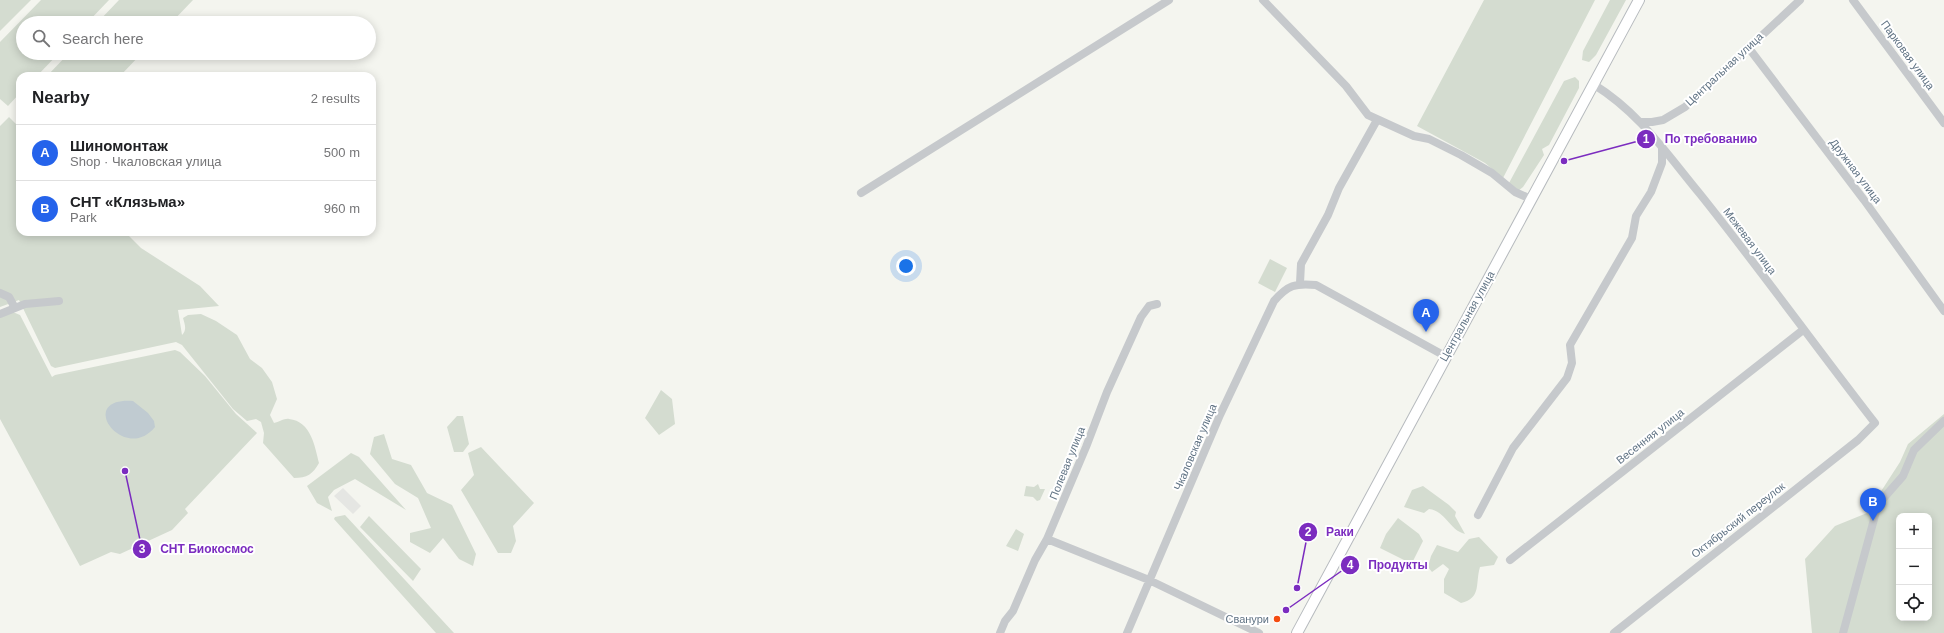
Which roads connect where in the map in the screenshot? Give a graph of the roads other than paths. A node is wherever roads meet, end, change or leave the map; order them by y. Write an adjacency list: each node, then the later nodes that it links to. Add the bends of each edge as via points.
1 (1169, 0): 12 (street)
2 (1263, 0): 8 (street, via 1346,86 1368,115)
3 (1639, 0): 7 (main road, Центральная улица)
4 (1800, 0): 6 (street, Центральная улица)
5 (1853, 0): 10 (street, Парковая улица)
6 (1748, 47): 9 (street, Центральная улица, via 1685,107 1663,120); 19 (street, Дружная улица)
7 (1593, 84): 9 (street, Межевая улица, via 1620,102); 13 (main road, Центральная улица)
8 (1377, 120): 13 (street, via 1414,136 1429,139 1492,173 1515,192); 14 (street, via 1301,264)
9 (1641, 122): 11 (street, Межевая улица)
10 (1944, 123)
11 (1662, 148): 21 (street, Межевая улица, via 1719,218); 25 (street, via 1662,163 1651,192 1636,216 1632,238 1570,345 1572,363 1567,378 1514,448)
12 (861, 193)
13 (1531, 199): 22 (main road, Центральная улица)
14 (1300, 283): 22 (street, via 1316,285 1332,293); 28 (street, Чкаловская улица, via 1284,291 1274,301 1252,345)
15 (0, 293): 18 (street, via 9,298)
16 (59, 301): 18 (street, via 33,302)
17 (1157, 304): 26 (street, Полевая улица, via 1149,306 1141,317 1107,392)
18 (15, 308): 20 (street)
19 (1944, 310)
20 (0, 314)
21 (1803, 330): 24 (street, Межевая улица); 27 (street, Весенняя улица)
22 (1445, 356): 32 (main road, Центральная улица)
23 (1944, 421): 34 (street, via 1914,450 1903,476 1881,501)
24 (1875, 423): 33 (street, Октябрьский переулок, via 1852,445)
25 (1478, 515)
26 (1047, 539): 28 (street); 29 (street, Полевая улица)
27 (1510, 560)
28 (1149, 580): 30 (street, Чкаловская улица); 31 (street)
29 (1000, 633)
30 (1127, 633)
31 (1258, 633)
32 (1297, 633)
33 (1614, 633)
34 (1843, 633)

